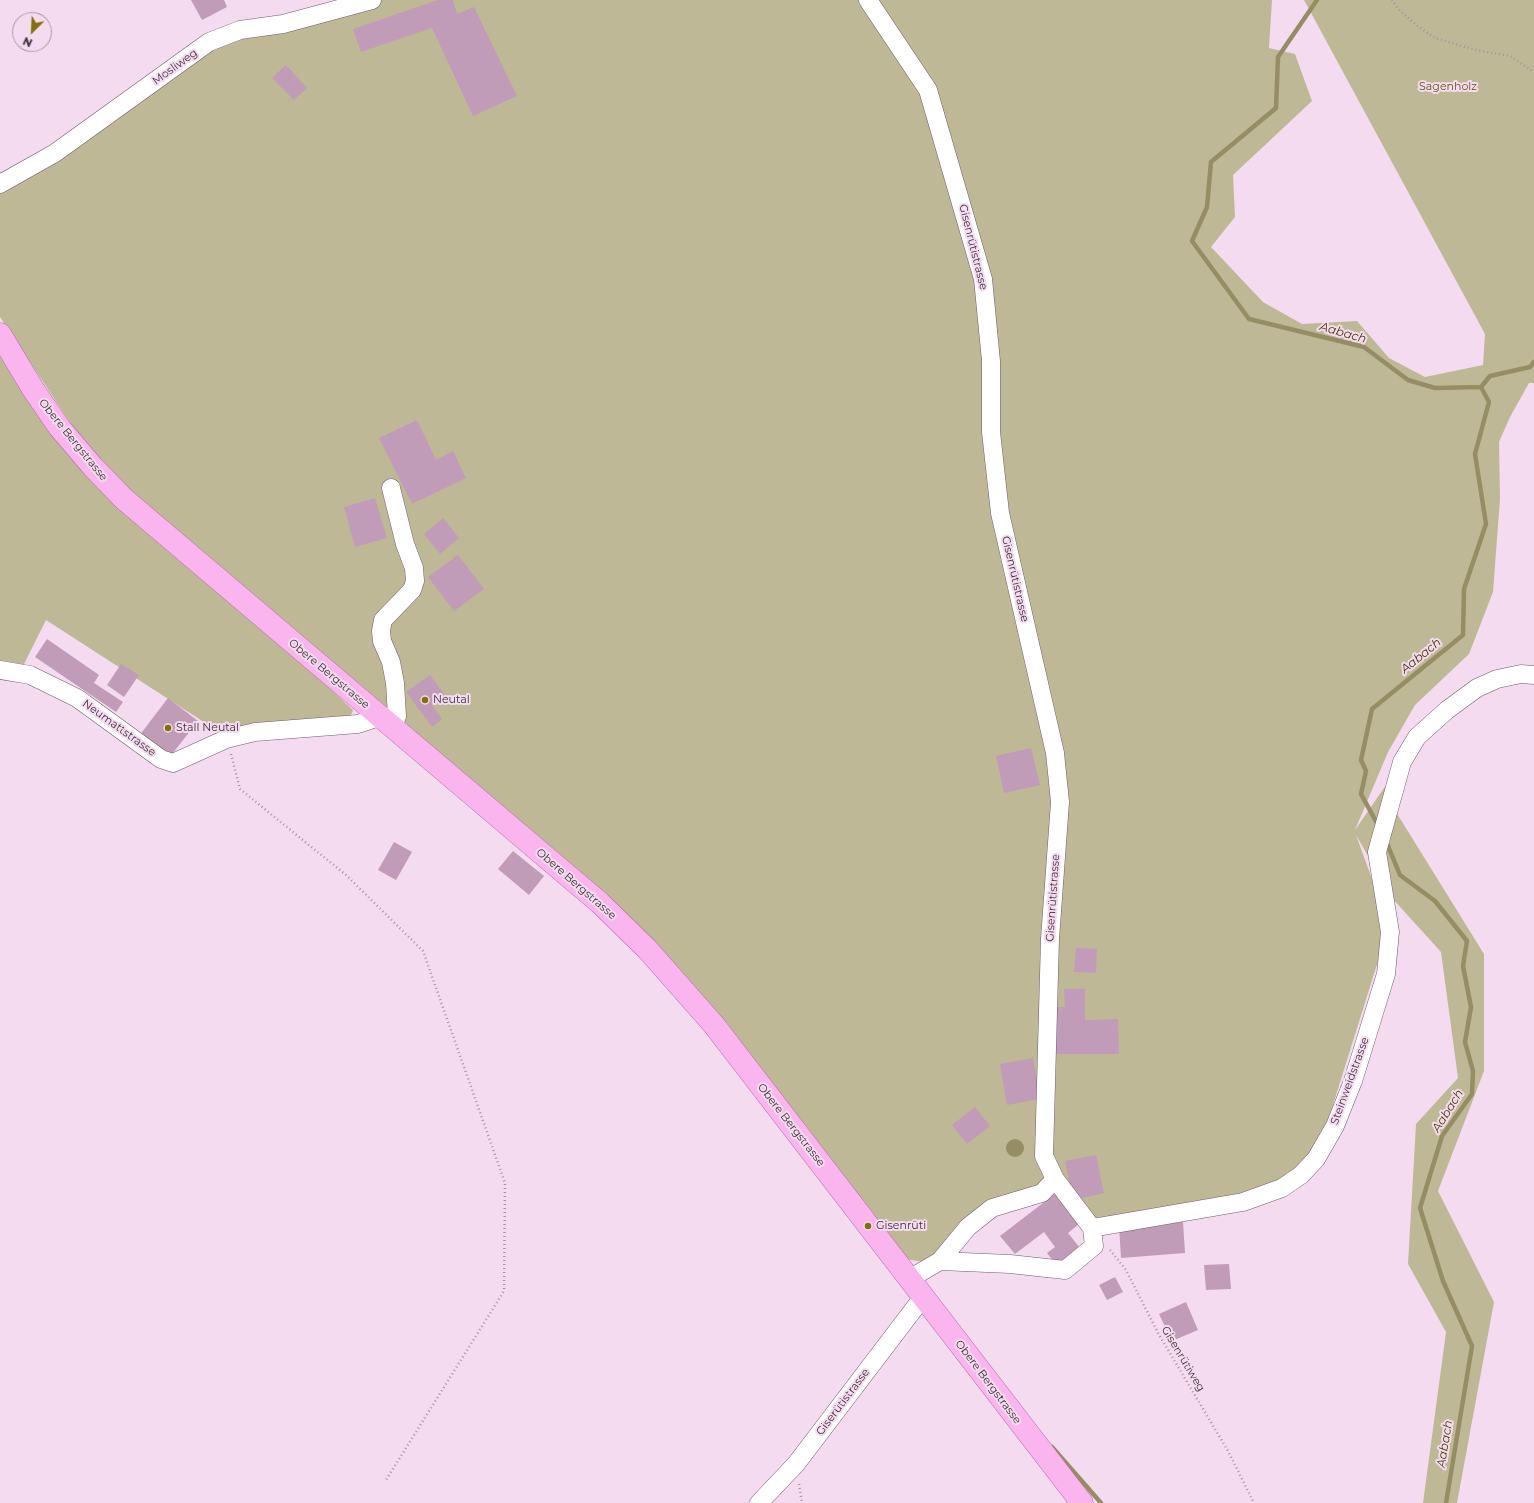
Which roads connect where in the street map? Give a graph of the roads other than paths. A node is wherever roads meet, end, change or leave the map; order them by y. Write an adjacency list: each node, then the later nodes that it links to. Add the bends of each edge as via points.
1 (372, 0): 3 (street, Mosliweg, via 283,24 240,30 209,42 55,153)
2 (868, 0): 9 (street, Gisenrütistrasse, via 928,90 983,279 991,361 991,432 1000,513 1055,753 1060,802 1050,939 1044,1156)
3 (0, 184)
4 (0, 334): 8 (main road, Obere Bergstrasse, via 50,414 103,478 124,499)
5 (391, 488): 8 (street, via 405,544 414,568 415,581 412,590 382,620 382,641 395,683 397,716)
6 (0, 670): 8 (street, Neumattstrasse, via 30,675 77,698 161,759 173,763 226,739 255,732)
7 (1534, 676): 10 (street, Steinweidstrasse, via 1522,674 1497,679 1477,688 1417,737 1402,762 1377,852 1390,932 1386,974 1353,1081 1335,1126 1316,1159 1301,1175 1282,1188 1243,1202)
8 (386, 722): 12 (main road, Obere Bergstrasse, via 600,903 648,949 714,1025)
9 (1055, 1179): 10 (street); 11 (street, via 1042,1193 992,1208 968,1227)
10 (1092, 1228): 11 (street, via 1094,1246 1065,1270 1010,1264)
11 (940, 1261): 12 (street)
12 (909, 1279): 13 (main road, Obere Bergstrasse)
13 (923, 1297): 14 (street, Giserütistrasse, via 796,1464); 15 (main road, Obere Bergstrasse)
14 (759, 1503)
15 (1082, 1503)

